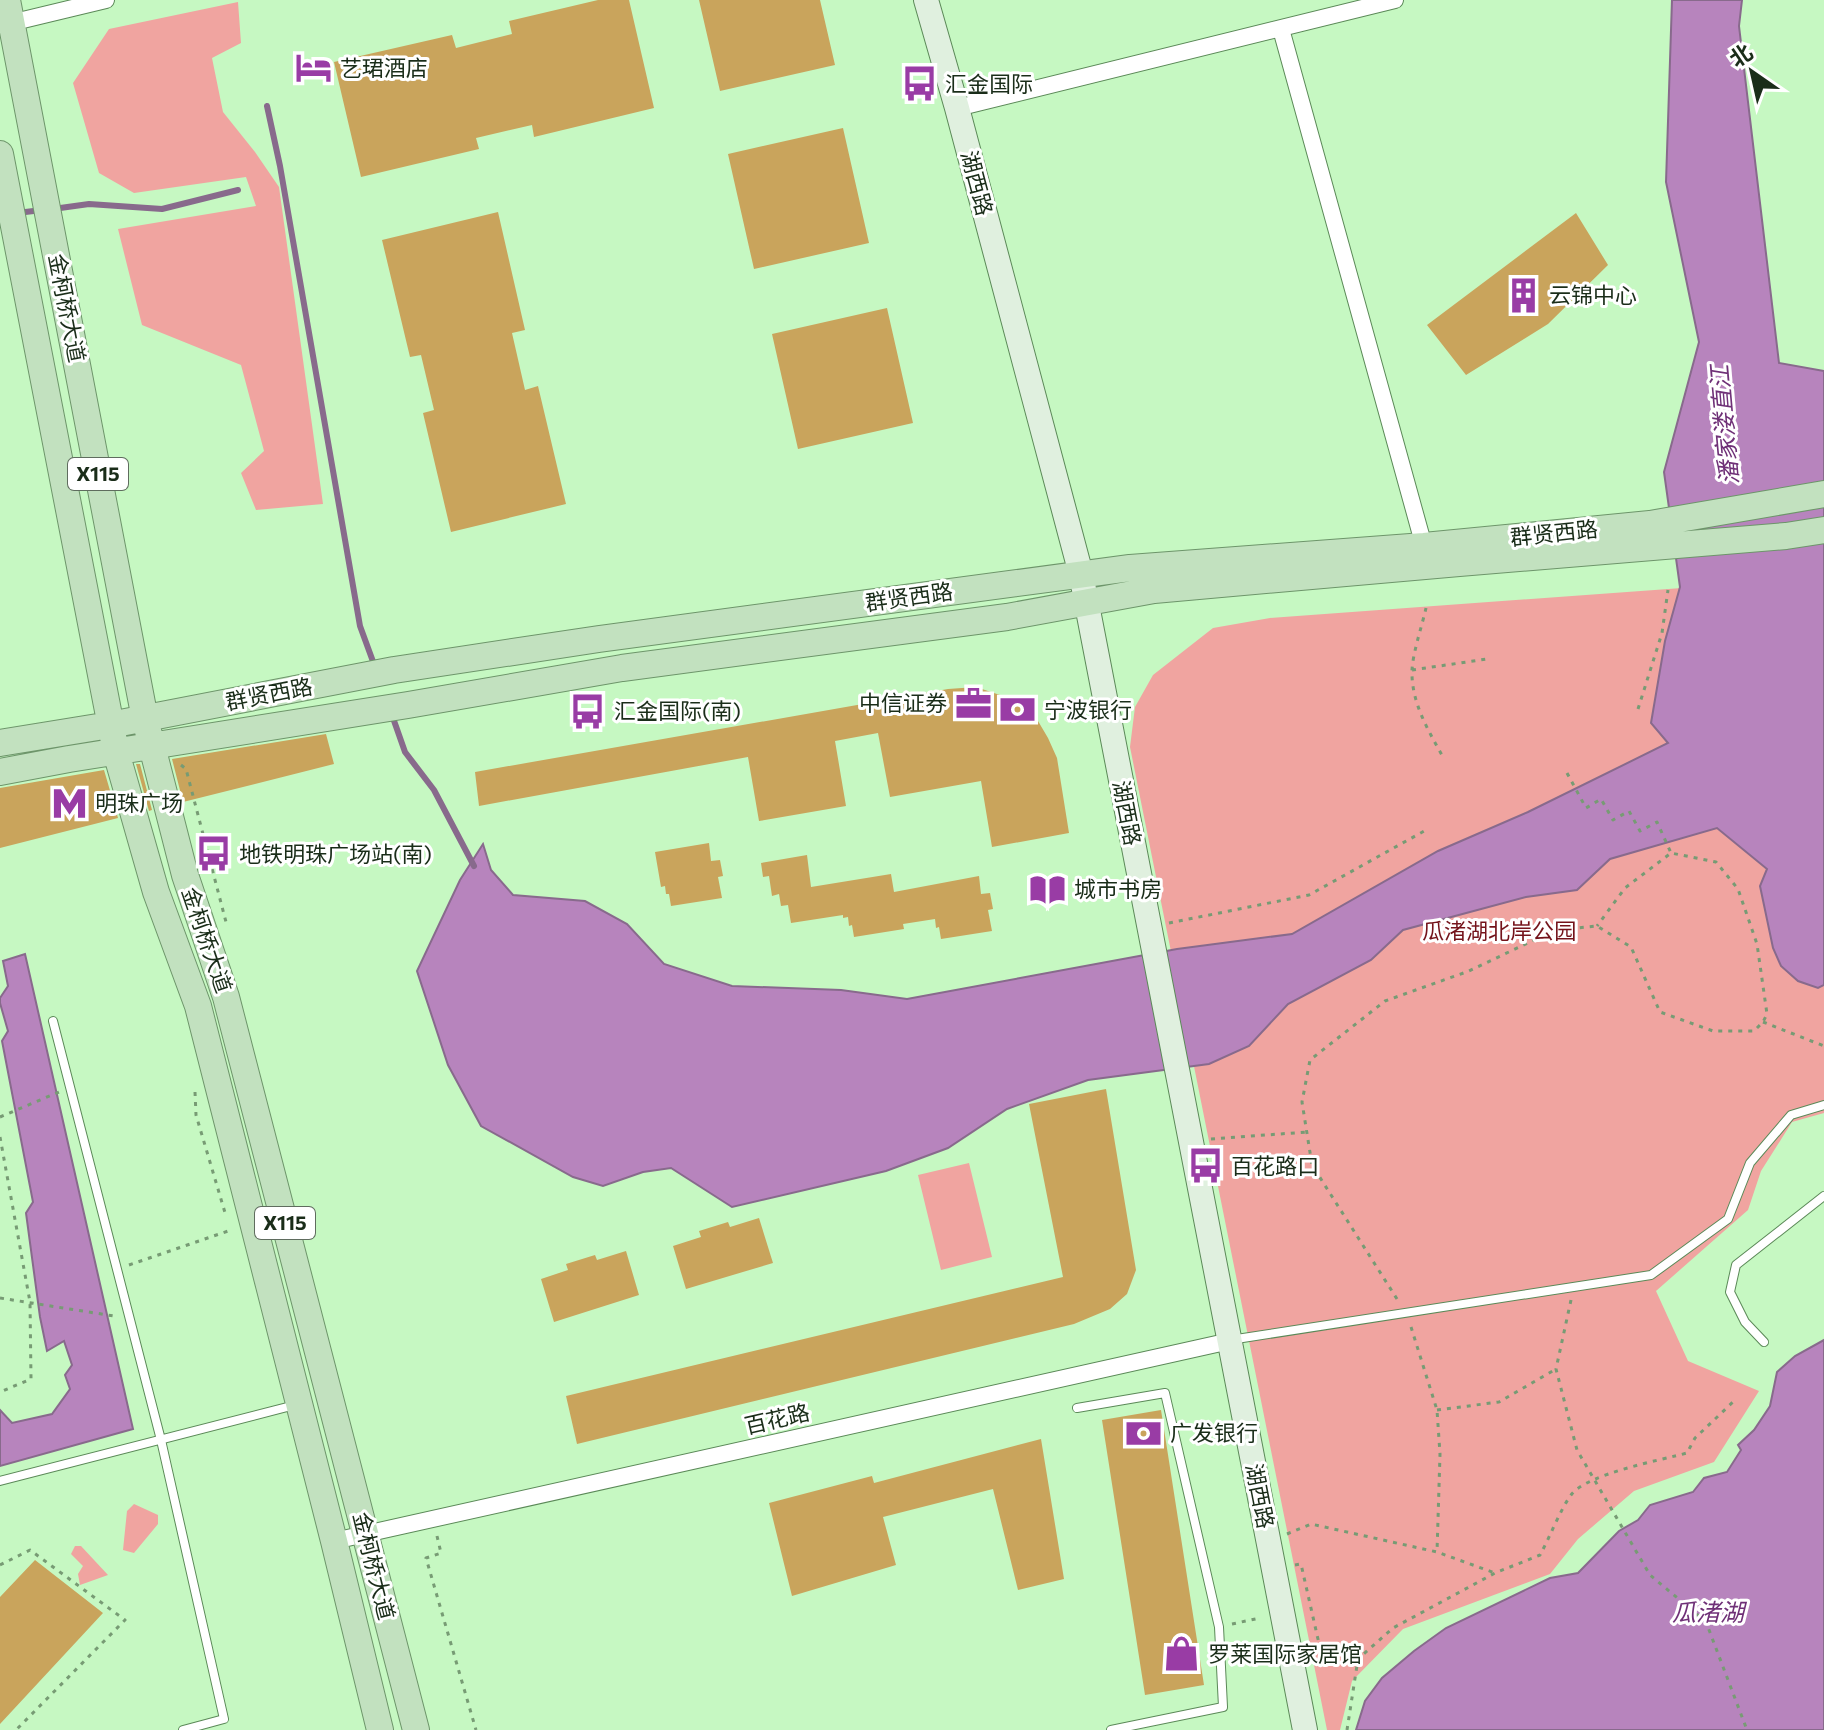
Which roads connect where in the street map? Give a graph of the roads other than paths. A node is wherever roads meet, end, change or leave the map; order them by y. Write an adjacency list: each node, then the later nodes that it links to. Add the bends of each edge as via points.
1 (106, 0): 4 (street)
2 (926, 0): 6 (street, 湖西路)
3 (1395, 0): 5 (street)
4 (6, 16): 14 (main road, 金柯桥大道 / X115)
5 (1281, 29): 6 (street); 11 (street)
6 (957, 108): 12 (street, 湖西路)
7 (0, 154): 15 (main road, 金柯桥大道 / X115)
8 (1824, 494): 10 (main road, 群贤西路)
9 (1824, 530): 10 (main road, 群贤西路, via 1786,536)
10 (1648, 536): 11 (main road, 群贤西路); 13 (main road, 群贤西路, via 1154,590)
11 (1424, 546): 12 (main road, 群贤西路)
12 (1081, 574): 13 (street, 湖西路); 14 (main road, 群贤西路, via 394,670)
13 (1086, 603): 17 (main road, 群贤西路, via 622,668); 23 (street, 湖西路)
14 (145, 719): 15 (main road, 群贤西路); 17 (main road, 金柯桥大道 / X115)
15 (110, 725): 16 (main road, 群贤西路); 18 (main road, 金柯桥大道)
16 (0, 743)
17 (152, 746): 18 (main road, 群贤西路); 29 (main road, 金柯桥大道 / X115, via 185,875 226,997)
18 (116, 752): 19 (main road, 群贤西路); 25 (main road, 金柯桥大道 / X115, via 156,892 198,1006)
19 (0, 772)
20 (53, 1021): 27 (lane)
21 (1824, 1105): 23 (lane, via 1791,1115 1750,1163 1728,1219 1651,1275)
22 (1824, 1196): 24 (lane, via 1736,1265 1730,1292 1745,1322)
23 (1230, 1341): 29 (street, 百花路); 35 (street, 湖西路)
24 (1764, 1342)
25 (299, 1404): 27 (lane); 30 (main road, 金柯桥大道 / X115)
26 (1077, 1408): 34 (lane, via 1165,1393 1219,1627 1223,1707)
27 (161, 1440): 28 (lane); 31 (lane, via 224,1719)
28 (0, 1481)
29 (366, 1534): 30 (street, 百花路); 33 (main road, 金柯桥大道 / X115)
30 (334, 1541): 32 (main road, 金柯桥大道 / X115)
31 (183, 1730)
32 (380, 1730)
33 (416, 1730)
34 (1111, 1730)
35 (1305, 1730)

